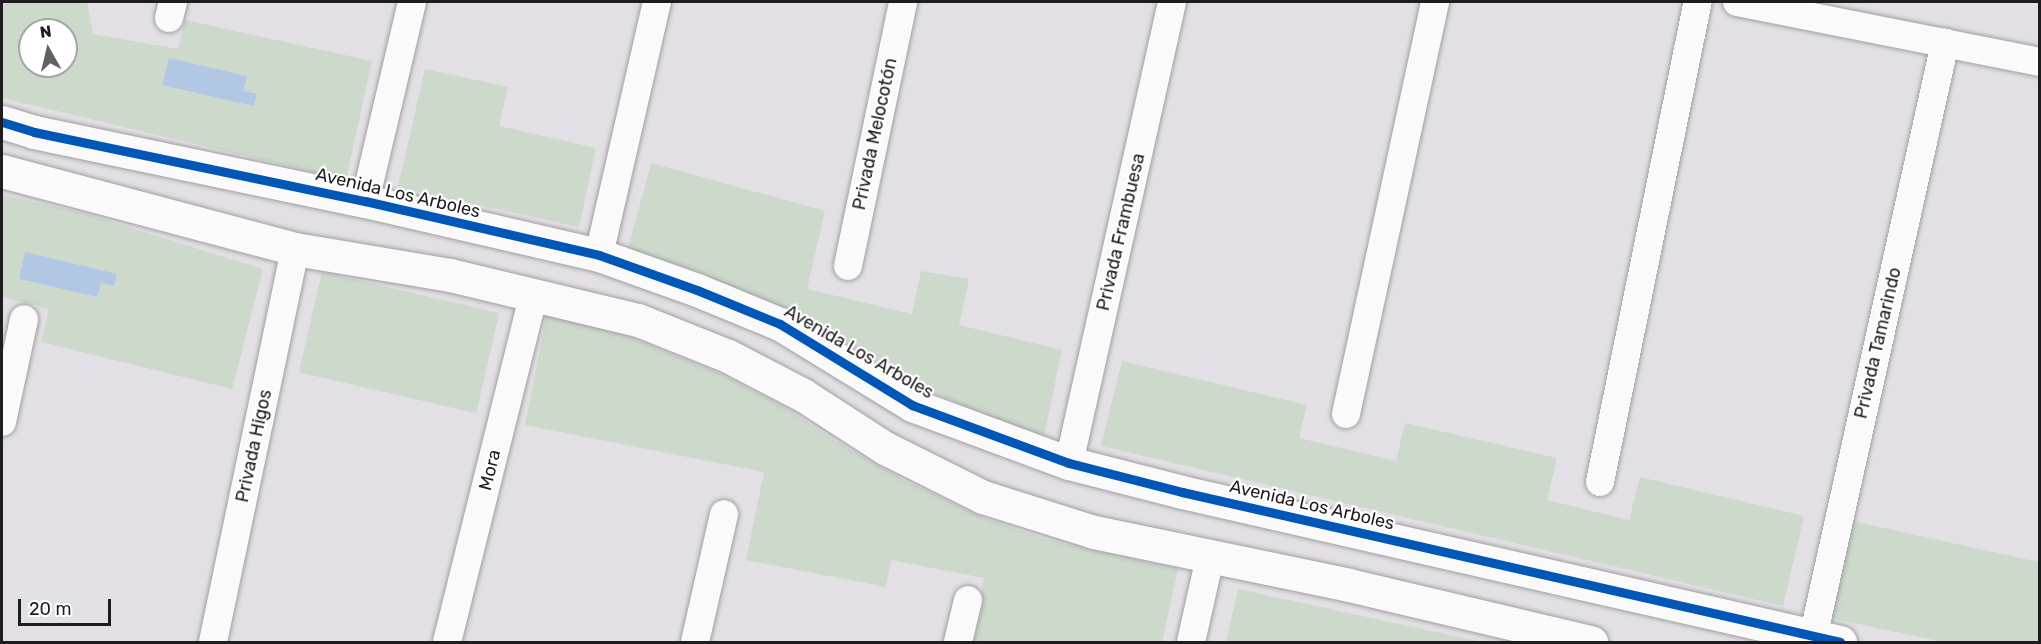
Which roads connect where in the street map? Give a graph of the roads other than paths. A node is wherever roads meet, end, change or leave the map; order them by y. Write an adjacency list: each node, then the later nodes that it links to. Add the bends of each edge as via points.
1 (412, 2): 13 (street)
2 (657, 2): 16 (street)
3 (903, 2): 17 (street, Privada Melocotón)
4 (1172, 2): 25 (street, Privada Frambuesa)
5 (1435, 2): 22 (street)
6 (1698, 2): 26 (street)
7 (1737, 2): 8 (street)
8 (1945, 43): 9 (street); 32 (street, Privada Tamarindo)
9 (2040, 62)
10 (2, 122): 11 (street, Avenida Los Arboles)
11 (34, 132): 12 (street); 13 (street, Avenida Los Arboles)
12 (14, 173): 15 (street)
13 (365, 201): 14 (street, Avenida Los Arboles)
14 (463, 225): 16 (street, Avenida Los Arboles); 18 (street)
15 (295, 249): 18 (street); 33 (street, Privada Higos)
16 (599, 255): 21 (street, Avenida Los Arboles, via 780,324)
17 (848, 266)
18 (450, 275): 19 (street)
19 (533, 297): 24 (street, via 638,320 728,356 803,394); 34 (street, Mora)
20 (24, 319): 23 (street)
21 (912, 405): 24 (street); 25 (street, Avenida Los Arboles)
22 (1346, 414)
23 (2, 422)
24 (885, 448): 29 (street, via 983,497 1094,532)
25 (1069, 463): 28 (street, Avenida Los Arboles)
26 (1600, 482)
27 (724, 514): 35 (street)
28 (1363, 534): 30 (street); 32 (street, Avenida Los Arboles)
29 (1210, 558): 30 (street); 37 (street)
30 (1349, 585): 38 (street)
31 (968, 600): 36 (street)
32 (1822, 640)
33 (213, 642)
34 (447, 642)
35 (695, 642)
36 (958, 642)
37 (1191, 642)
38 (1591, 642)

